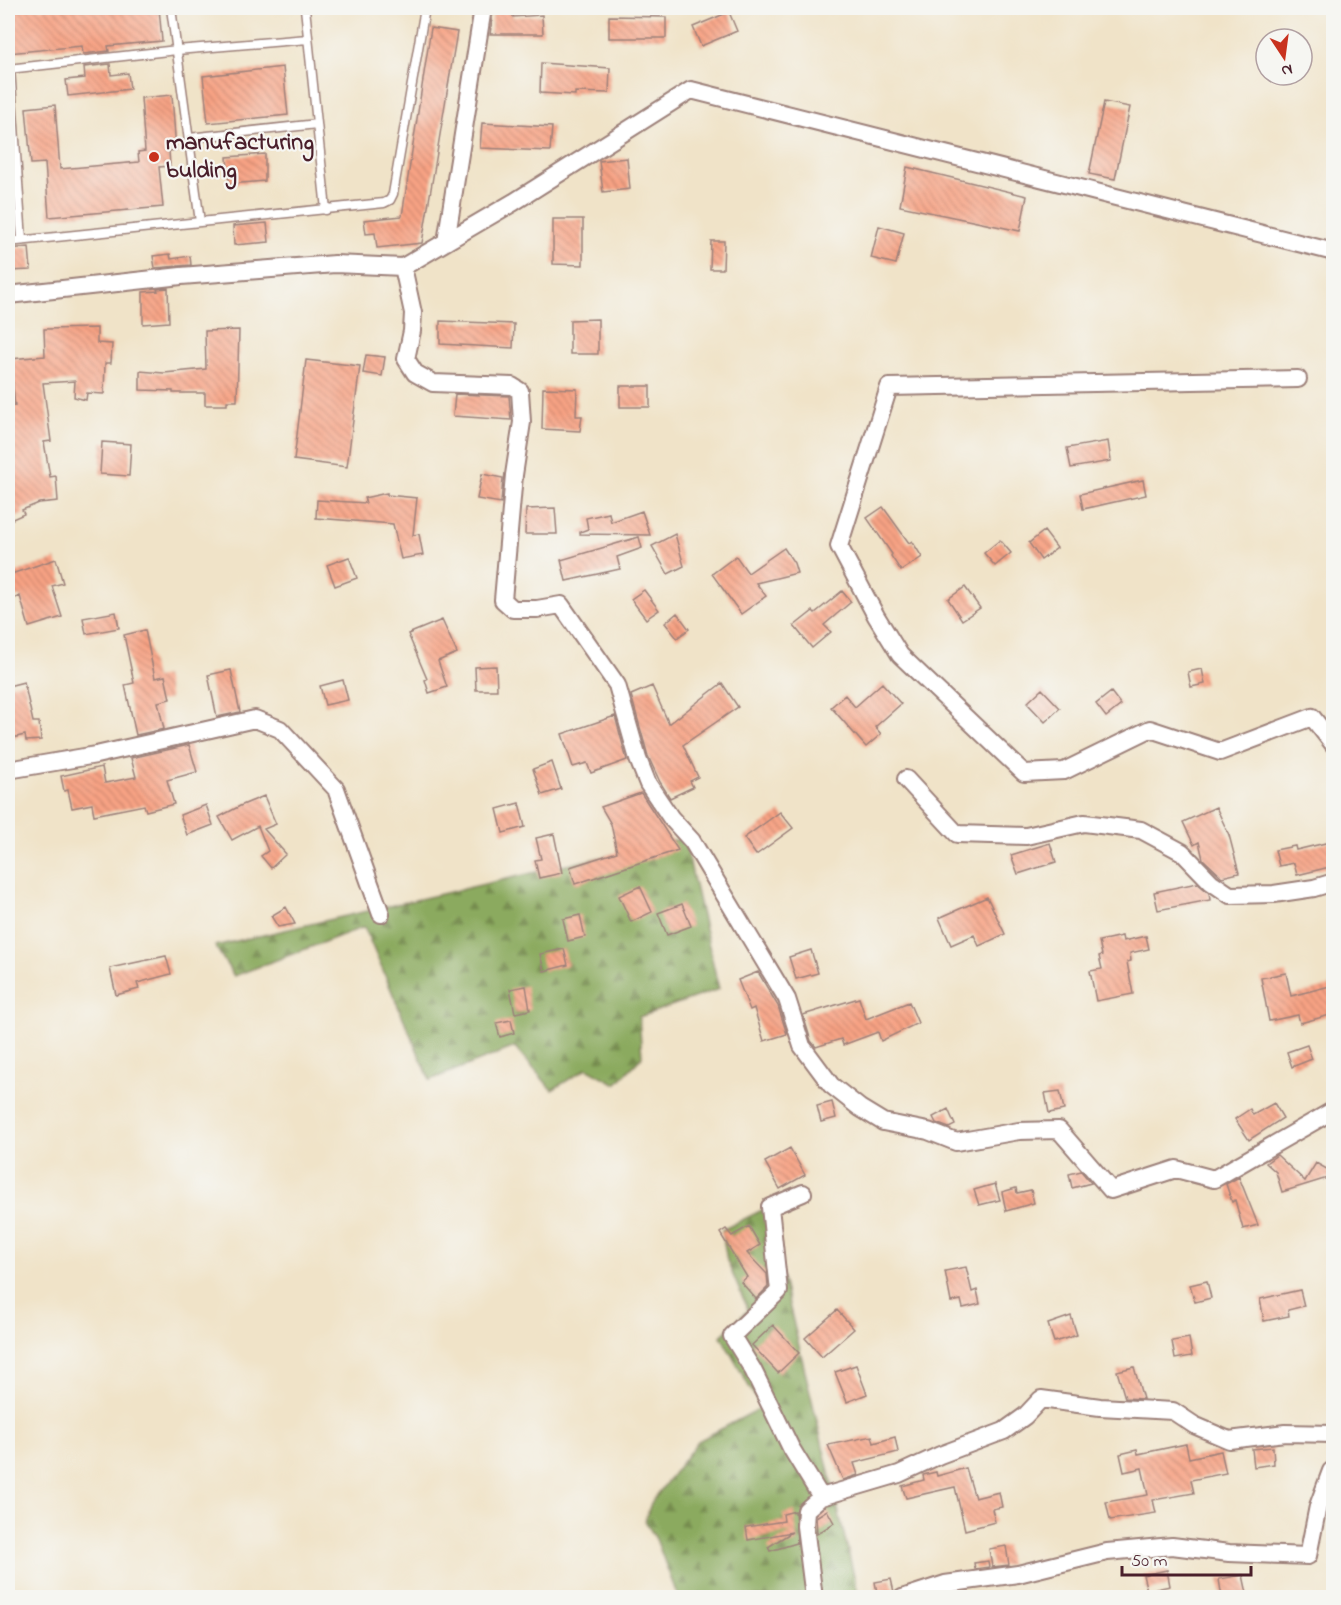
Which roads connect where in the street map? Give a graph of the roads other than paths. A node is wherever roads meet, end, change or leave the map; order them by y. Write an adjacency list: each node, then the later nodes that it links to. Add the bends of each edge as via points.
1 (171, 8): 6 (lane)
2 (305, 8): 5 (lane)
3 (425, 8): 10 (lane, via 393,194 384,203)
4 (483, 8): 14 (street)
5 (308, 39): 6 (lane); 8 (lane)
6 (177, 50): 7 (lane); 9 (lane)
7 (9, 68): 12 (lane)
8 (317, 124): 9 (lane); 10 (lane)
9 (189, 138): 11 (lane)
10 (326, 210): 11 (lane)
11 (200, 222): 12 (lane)
12 (22, 240): 13 (lane)
13 (8, 242)
14 (446, 242): 15 (street, via 690,90); 16 (street)
15 (1334, 252)
16 (403, 267): 17 (street, via 335,264); 24 (street, via 413,313 406,359 415,374 433,383 512,386 520,391 522,422 503,600 513,609 561,605 617,686 648,784 692,841 787,999 802,1046 831,1085 883,1122 928,1131 956,1142 1019,1131 1059,1130 1111,1190 1176,1169 1214,1179)
17 (8, 295)
18 (1298, 379): 19 (street, via 890,387 839,546 900,655 1024,773 1064,771 1149,729 1220,752 1312,717)
19 (1334, 745)
20 (8, 770): 23 (street, via 96,755 255,719 280,729 336,789)
21 (906, 779): 22 (street, via 957,834 1026,836 1084,824 1141,830 1182,852 1230,895 1274,894)
22 (1334, 882)
23 (381, 914)
24 (1334, 1110)
25 (803, 1193): 28 (street, via 770,1207 779,1291 732,1336)
26 (1334, 1434): 28 (street, via 1285,1433 1229,1440 1173,1411 1041,1399 1004,1431 899,1474)
27 (1334, 1469): 30 (street, via 1318,1506 1308,1556 1172,1546 1107,1552 1018,1574 945,1584)
28 (821, 1497): 29 (street, via 806,1510)
29 (814, 1598)
30 (902, 1598)

